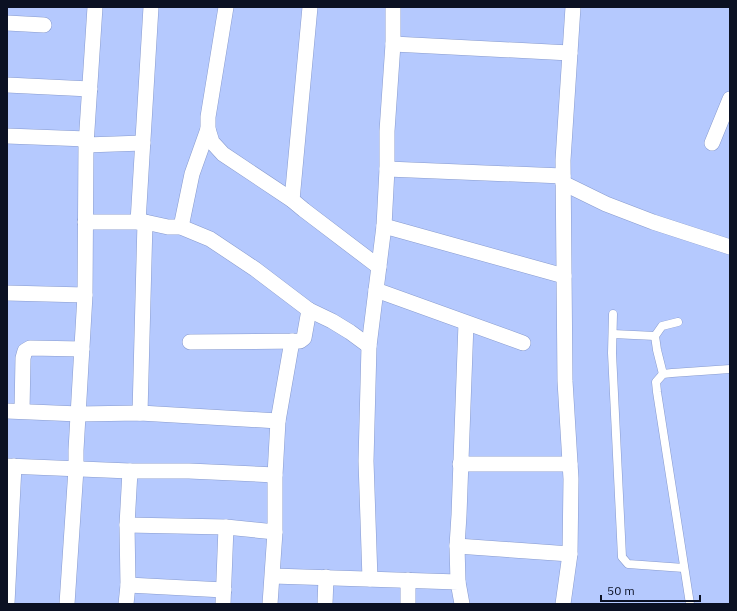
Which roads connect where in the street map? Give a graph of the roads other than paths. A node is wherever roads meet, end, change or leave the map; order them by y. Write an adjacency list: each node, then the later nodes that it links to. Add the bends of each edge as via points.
1 (95, 7): 12 (street)
2 (151, 7): 17 (street)
3 (226, 7): 14 (street)
4 (310, 7): 21 (street)
5 (393, 7): 9 (street)
6 (573, 7): 10 (street)
7 (7, 23): 8 (street)
8 (44, 25)
9 (393, 44): 10 (street); 19 (street)
10 (570, 53): 20 (street)
11 (7, 85): 12 (street)
12 (90, 89): 16 (street)
13 (730, 98): 18 (street)
14 (208, 129): 21 (street, via 212,142 223,154); 25 (street, via 192,174)
15 (7, 136): 16 (street)
16 (86, 142): 17 (street); 22 (street)
17 (143, 143): 23 (street)
18 (712, 143)
19 (387, 169): 20 (street); 24 (street)
20 (563, 179): 26 (street, via 606,204); 28 (street)
21 (292, 200): 27 (street)
22 (85, 222): 23 (street); 31 (street)
23 (142, 222): 25 (street); 46 (street)
24 (384, 226): 27 (street); 28 (street)
25 (181, 227): 32 (street, via 210,239)
26 (730, 247)
27 (379, 267): 29 (street)
28 (564, 276): 50 (street, via 565,381)
29 (376, 290): 35 (street); 41 (street)
30 (7, 293): 31 (street)
31 (85, 295): 42 (street)
32 (309, 310): 38 (street, via 304,338); 41 (street, via 332,321)
33 (613, 314): 36 (lane)
34 (678, 322): 37 (lane, via 662,326)
35 (466, 323): 40 (street); 49 (street)
36 (613, 334): 37 (lane); 60 (lane, via 622,557 628,564)
37 (655, 336): 44 (lane)
38 (292, 341): 39 (street); 48 (street)
39 (190, 342)
40 (523, 343)
41 (369, 346): 63 (street, via 366,461)
42 (82, 349): 45 (street, via 30,348 25,351); 47 (street)
43 (730, 369): 44 (lane)
44 (663, 374): 60 (lane, via 656,382 657,392)
45 (14, 411): 47 (street)
46 (140, 413): 47 (street); 48 (street)
47 (79, 414): 52 (street)
48 (278, 421): 54 (street)
49 (460, 464): 50 (street); 58 (street)
50 (570, 464): 59 (street)
51 (11, 466): 52 (street); 68 (street)
52 (76, 468): 53 (street); 69 (street)
53 (130, 471): 54 (street); 55 (street)
54 (275, 475): 57 (street)
55 (127, 525): 56 (street); 66 (street)
56 (226, 527): 57 (street); 67 (street)
57 (275, 532): 61 (street)
58 (457, 546): 59 (street); 65 (street)
59 (570, 554): 75 (street)
60 (684, 568): 76 (lane)
61 (273, 576): 62 (street); 71 (street)
62 (326, 577): 63 (street); 72 (street)
63 (370, 579): 64 (street)
64 (408, 580): 65 (street); 73 (street)
65 (458, 582): 74 (street)
66 (128, 585): 67 (street); 70 (street)
67 (224, 597)
68 (7, 603)
69 (67, 604)
70 (126, 604)
71 (270, 604)
72 (325, 604)
73 (408, 604)
74 (462, 604)
75 (563, 604)
76 (690, 604)

